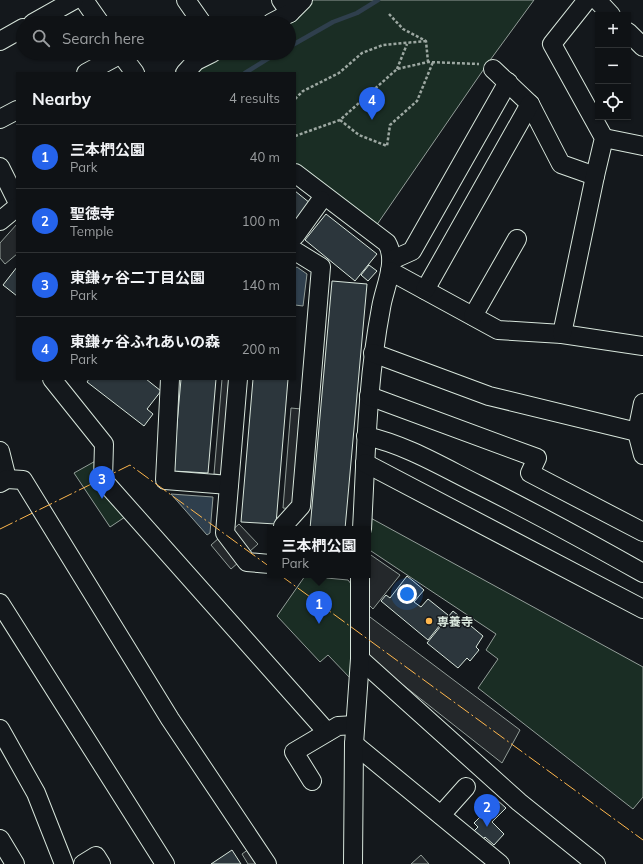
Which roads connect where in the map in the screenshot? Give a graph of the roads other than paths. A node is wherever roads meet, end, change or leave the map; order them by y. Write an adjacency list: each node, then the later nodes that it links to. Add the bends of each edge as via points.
1 (186, 0): 10 (street)
2 (303, 0): 6 (street)
3 (587, 0): 27 (street, via 552,44)
4 (596, 0): 7 (street)
5 (83, 1): 8 (street); 9 (street)
6 (285, 7): 11 (street)
7 (608, 12)
8 (49, 16)
9 (95, 16)
10 (197, 16)
11 (277, 16)
12 (16, 32): 14 (street)
13 (631, 35): 15 (street)
14 (0, 41)
15 (643, 47)
16 (109, 60): 20 (street)
17 (125, 60): 21 (street)
18 (198, 60): 22 (street)
19 (493, 69): 23 (street)
20 (88, 72)
21 (134, 72)
22 (186, 72)
23 (508, 82): 24 (street); 39 (street, via 412,251)
24 (530, 104): 31 (street, via 561,164); 40 (street)
25 (16, 111): 26 (street)
26 (0, 119)
27 (604, 138): 28 (street); 31 (street)
28 (643, 146)
29 (0, 167): 32 (street)
30 (296, 174): 39 (street, via 388,243 392,251)
31 (595, 176): 42 (street)
32 (16, 199)
33 (321, 200): 36 (street)
34 (16, 208): 35 (street)
35 (0, 221)
36 (296, 235)
37 (517, 239): 41 (street)
38 (296, 251): 57 (street, via 321,267 301,506)
39 (391, 265): 40 (street); 44 (street)
40 (425, 290): 41 (street)
41 (473, 316): 42 (street, via 498,330)
42 (562, 334): 43 (street)
43 (643, 346)
44 (373, 353): 48 (street); 50 (street, via 489,396)
45 (53, 380): 68 (street, via 104,444 102,480)
46 (170, 380): 56 (street, via 164,480)
47 (238, 380): 56 (street)
48 (369, 396): 51 (street); 59 (street, via 537,458 530,473)
49 (643, 403): 50 (street)
50 (637, 432): 53 (street)
51 (366, 436): 54 (street); 61 (street, via 429,459 572,532)
52 (0, 451): 55 (street)
53 (643, 454)
54 (365, 463): 58 (street); 64 (street)
55 (4, 481): 80 (street, via 23,480 170,719)
56 (229, 485): 60 (street, via 225,533 247,562)
57 (283, 526)
58 (362, 526)
59 (643, 532)
60 (267, 564)
61 (643, 573)
62 (360, 578): 65 (street)
63 (0, 603): 79 (street)
64 (643, 609)
65 (360, 659): 66 (street); 82 (street, via 519,802)
66 (355, 725): 68 (street, via 338,726); 69 (street)
67 (0, 729): 76 (street, via 36,793)
68 (327, 732): 70 (street, via 294,752)
69 (354, 744): 72 (street); 74 (street)
70 (312, 781)
71 (466, 787): 72 (street)
72 (441, 815): 81 (street)
73 (0, 839): 75 (street)
74 (355, 863)
75 (15, 864)
76 (64, 864)
77 (83, 864): 78 (street, via 96,856)
78 (101, 864)
79 (165, 864)
80 (267, 864)
81 (500, 864)
82 (596, 864)

